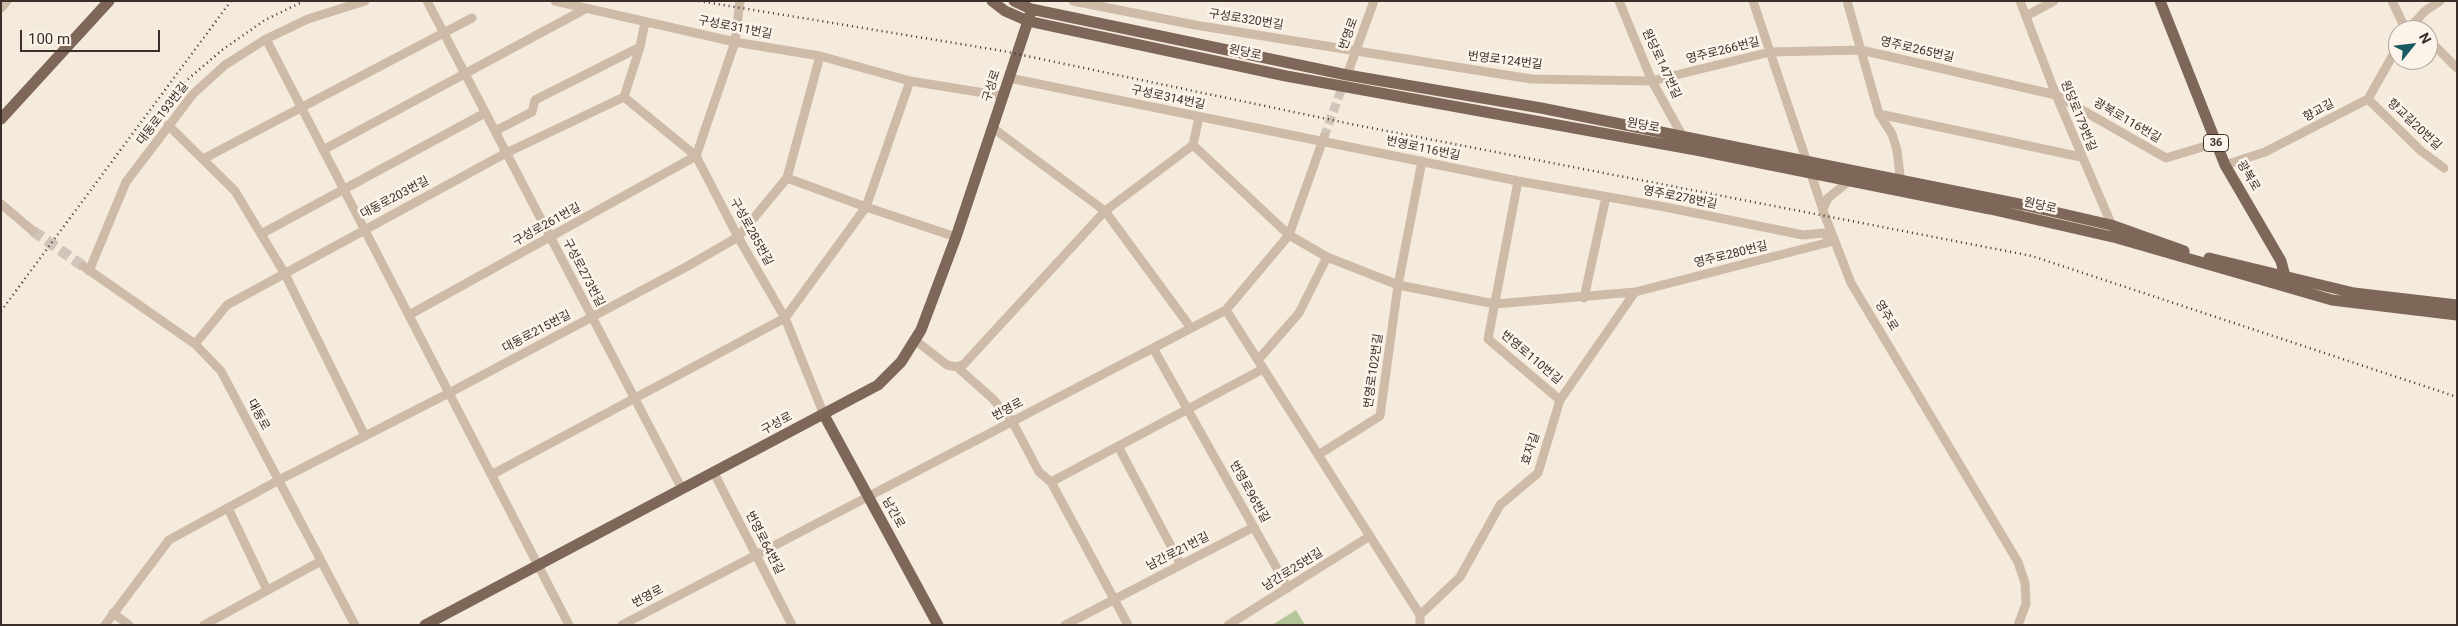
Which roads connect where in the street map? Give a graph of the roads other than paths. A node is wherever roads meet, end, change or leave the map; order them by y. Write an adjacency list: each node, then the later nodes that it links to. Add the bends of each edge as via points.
1 (7, 1): 20 (street)
2 (109, 1): 52 (main road)
3 (365, 1): 29 (street, 대동로193번길, via 308,20)
4 (427, 1): 28 (street, 구성로273번길)
5 (555, 1): 21 (street, 구성로311번길)
6 (740, 1): 30 (street)
7 (992, 1): 26 (main road, 원당로)
8 (1014, 1): 19 (main road, 원당로)
9 (1073, 1): 33 (street, 구성로320번길, via 1195,25)
10 (1374, 1): 33 (street, 번영로)
11 (1619, 1): 43 (street, 원당로147번길)
12 (1753, 1): 35 (street, 영주로)
13 (1847, 1): 34 (street)
14 (2020, 1): 22 (street, 원당로179번길)
15 (2054, 1): 22 (street)
16 (2160, 1): 58 (main road, 광복로 / 36)
17 (2392, 1): 24 (street)
18 (2440, 1): 25 (street)
19 (1032, 5): 26 (main road, 구성로); 40 (main road, 원당로)
20 (1, 8)
21 (587, 8): 27 (street, 구성로311번길); 39 (street)
22 (2026, 16): 44 (street, 원당로179번길)
23 (472, 18): 28 (street)
24 (2406, 20)
25 (2419, 20)
26 (1028, 21): 41 (main road, 구성로); 68 (main road, 원당로, via 1286,76)
27 (645, 22): 30 (street, 구성로311번길); 31 (street)
28 (444, 33): 39 (street, 구성로273번길); 48 (street)
29 (266, 39): 48 (street); 53 (street, 대동로193번길, via 208,79)
30 (735, 42): 36 (street, 구성로311번길); 62 (street)
31 (640, 47): 46 (street); 55 (street, via 535,100 532,112)
32 (2438, 49): 38 (street)
33 (1356, 50): 40 (street, 번영로); 43 (street, 번영로124번길, via 1531,79)
34 (1861, 50): 35 (street, 영주로265번길); 44 (street, 영주로265번길); 50 (street)
35 (1770, 52): 43 (street, 영주로266번길); 68 (street, 영주로)
36 (820, 56): 42 (street, 구성로311번길); 69 (street, 대동로215번길)
37 (2388, 64): 47 (street)
38 (2457, 68)
39 (466, 75): 49 (street, 구성로273번길); 60 (street)
40 (1347, 75): 56 (main road, 원당로, via 1541,108)
41 (1009, 78): 45 (main road, 구성로); 51 (street, 구성로314번길)
42 (910, 81): 45 (street, 구성로311번길); 76 (street)
43 (1652, 82): 56 (street, 원당로147번길)
44 (2056, 95): 58 (street, 광복로116번길, via 2166,158); 63 (street, 원당로179번길)
45 (1003, 96): 54 (main road, 구성로)
46 (624, 98): 61 (street, 대동로203번길); 62 (street, 구성로285번길)
47 (2368, 99): 66 (street, 향교길, via 2265,152); 67 (street, 향교길20번길, via 2421,151)
48 (301, 108): 60 (street); 64 (street)
49 (485, 113): 55 (street, 구성로273번길); 73 (street)
50 (1879, 114): 63 (street); 72 (street, via 1892,134 1897,150)
51 (1199, 117): 57 (street, 구성로314번길); 59 (street)
52 (1, 120)
53 (168, 125): 64 (street); 90 (street, 대동로193번길, via 126,182)
54 (993, 128): 78 (street); 84 (main road, 구성로)
55 (495, 131): 61 (street, 구성로273번길)
56 (1683, 137): 68 (main road, 원당로)
57 (1323, 139): 65 (street, 번영로116번길); 83 (street, 번영로)
58 (2216, 143): 66 (main road, 광복로 / 36)
59 (1193, 145): 78 (street); 83 (street)
60 (323, 150): 73 (street)
61 (506, 152): 80 (street, 대동로203번길); 86 (street, 구성로273번길)
62 (696, 156): 85 (street, 구성로285번길); 86 (street, 구성로261번길)
63 (2081, 157): 79 (street, 원당로179번길)
64 (202, 159): 82 (street, via 235,191)
65 (1422, 162): 70 (street, 번영로116번길); 93 (street)
66 (2225, 165): 92 (main road, 광복로 / 36, via 2274,248)
67 (2444, 168)
68 (1810, 169): 71 (main road, 원당로); 72 (main road, 원당로); 77 (street, 영주로)
69 (787, 178): 76 (street); 85 (street, 대동로215번길)
70 (1518, 181): 74 (street, 영주로278번길); 96 (street, 번영로110번길)
71 (1849, 181): 72 (main road, 원당로); 77 (street, via 1828,198)
72 (1901, 186): 79 (main road, 원당로); 87 (main road, 원당로)
73 (343, 188): 80 (street); 82 (street)
74 (1606, 197): 88 (street, 영주로278번길, via 1803,235 1823,233); 95 (street)
75 (1, 204): 81 (street)
76 (866, 208): 84 (street); 102 (street)
77 (1823, 209): 88 (street, 영주로)
78 (1105, 211): 103 (street); 108 (street, via 986,341)
79 (2111, 225): 87 (street, 원당로179번길); 92 (main road, 원당로)
80 (364, 229): 91 (street, 대동로203번길); 99 (street)
81 (33, 232)
82 (261, 234): 91 (street)
83 (1289, 235): 89 (street); 98 (street, 번영로)
84 (956, 236): 104 (main road, 구성로)
85 (738, 237): 101 (street, 대동로215번길); 102 (street, 구성로285번길)
86 (551, 238): 99 (street, 구성로261번길); 101 (street, 구성로273번길)
87 (2117, 238): 92 (main road, 원당로)
88 (1834, 241): 94 (street, 영주로280번길); 149 (street, 영주로, via 1851,283 2018,562 2025,583 2026,604)
89 (1327, 257): 93 (street); 107 (street, via 1299,313)
90 (86, 268): 105 (street, 대동로)
91 (284, 274): 105 (street, 대동로203번길, via 227,305); 115 (street)
92 (2287, 283): 97 (main road, 원당로); 100 (main road, 원당로, via 2332,300)
93 (1398, 285): 96 (street); 117 (street, 번영로102번길, via 1380,416)
94 (1635, 292): 95 (street); 111 (street, 효자길)
95 (1584, 298): 96 (street)
96 (1495, 304): 111 (street, 번영로110번길, via 1488,338)
97 (2457, 305)
98 (1226, 310): 103 (street, 번영로); 107 (street)
99 (408, 315): 109 (street)
100 (2457, 315)
101 (592, 317): 109 (street, 대동로215번길); 110 (street, 구성로273번길)
102 (785, 318): 110 (street); 113 (street, 구성로285번길)
103 (1190, 328): 106 (street, 번영로)
104 (915, 340): 108 (street, via 947,365); 113 (main road, 구성로, via 901,362 878,385)
105 (195, 344): 120 (street, 대동로, via 221,371)
106 (1153, 348): 112 (street, 번영로96번길); 114 (street, 번영로)
107 (1260, 365): 112 (street); 117 (street)
108 (957, 367): 114 (street)
109 (449, 393): 115 (street, 대동로215번길); 119 (street)
110 (635, 399): 119 (street); 122 (street, 구성로273번길)
111 (1560, 400): 135 (street, 효자길, via 1538,473 1500,505 1460,577)
112 (1187, 408): 116 (street); 125 (street, 번영로96번길)
113 (824, 415): 118 (main road, 구성로); 123 (main road, 남간로)
114 (1012, 421): 121 (street, via 1039,472); 123 (street, 번영로)
115 (365, 436): 120 (street, 대동로215번길)
116 (1118, 446): 121 (street); 130 (street)
117 (1318, 455): 126 (street)
118 (714, 473): 122 (main road, 구성로); 127 (street, 번영로64번길)
119 (491, 475): 129 (street)
120 (279, 480): 124 (street, 대동로215번길); 128 (street, 대동로)
121 (1050, 482): 133 (street)
122 (682, 489): 129 (main road, 구성로)
123 (868, 496): 127 (street, 번영로); 144 (main road, 남간로)
124 (228, 508): 132 (street); 134 (street, 대동로215번길, via 169,540)
125 (1254, 527): 130 (street, 남간로21번길); 131 (street, 번영로96번길)
126 (1370, 536): 131 (street, 남간로25번길); 135 (street)
127 (756, 555): 142 (street, 번영로); 143 (street, 번영로64번길)
128 (321, 560): 132 (street); 139 (street, 대동로)
129 (538, 565): 140 (main road, 구성로); 141 (street)
130 (1181, 565): 133 (street, 남간로21번길)
131 (1288, 588): 147 (street, 남간로25번길)
132 (267, 590): 138 (street)
133 (1115, 599): 145 (street, 남간로21번길); 146 (street)
134 (114, 614): 136 (street, 대동로215번길); 137 (street)
135 (1420, 615): 148 (street)
136 (105, 625)
137 (129, 625)
138 (204, 625)
139 (356, 625)
140 (425, 625)
141 (569, 625)
142 (622, 625)
143 (792, 625)
144 (938, 625)
145 (1065, 625)
146 (1128, 625)
147 (1228, 625)
148 (1420, 625)
149 (2018, 625)

